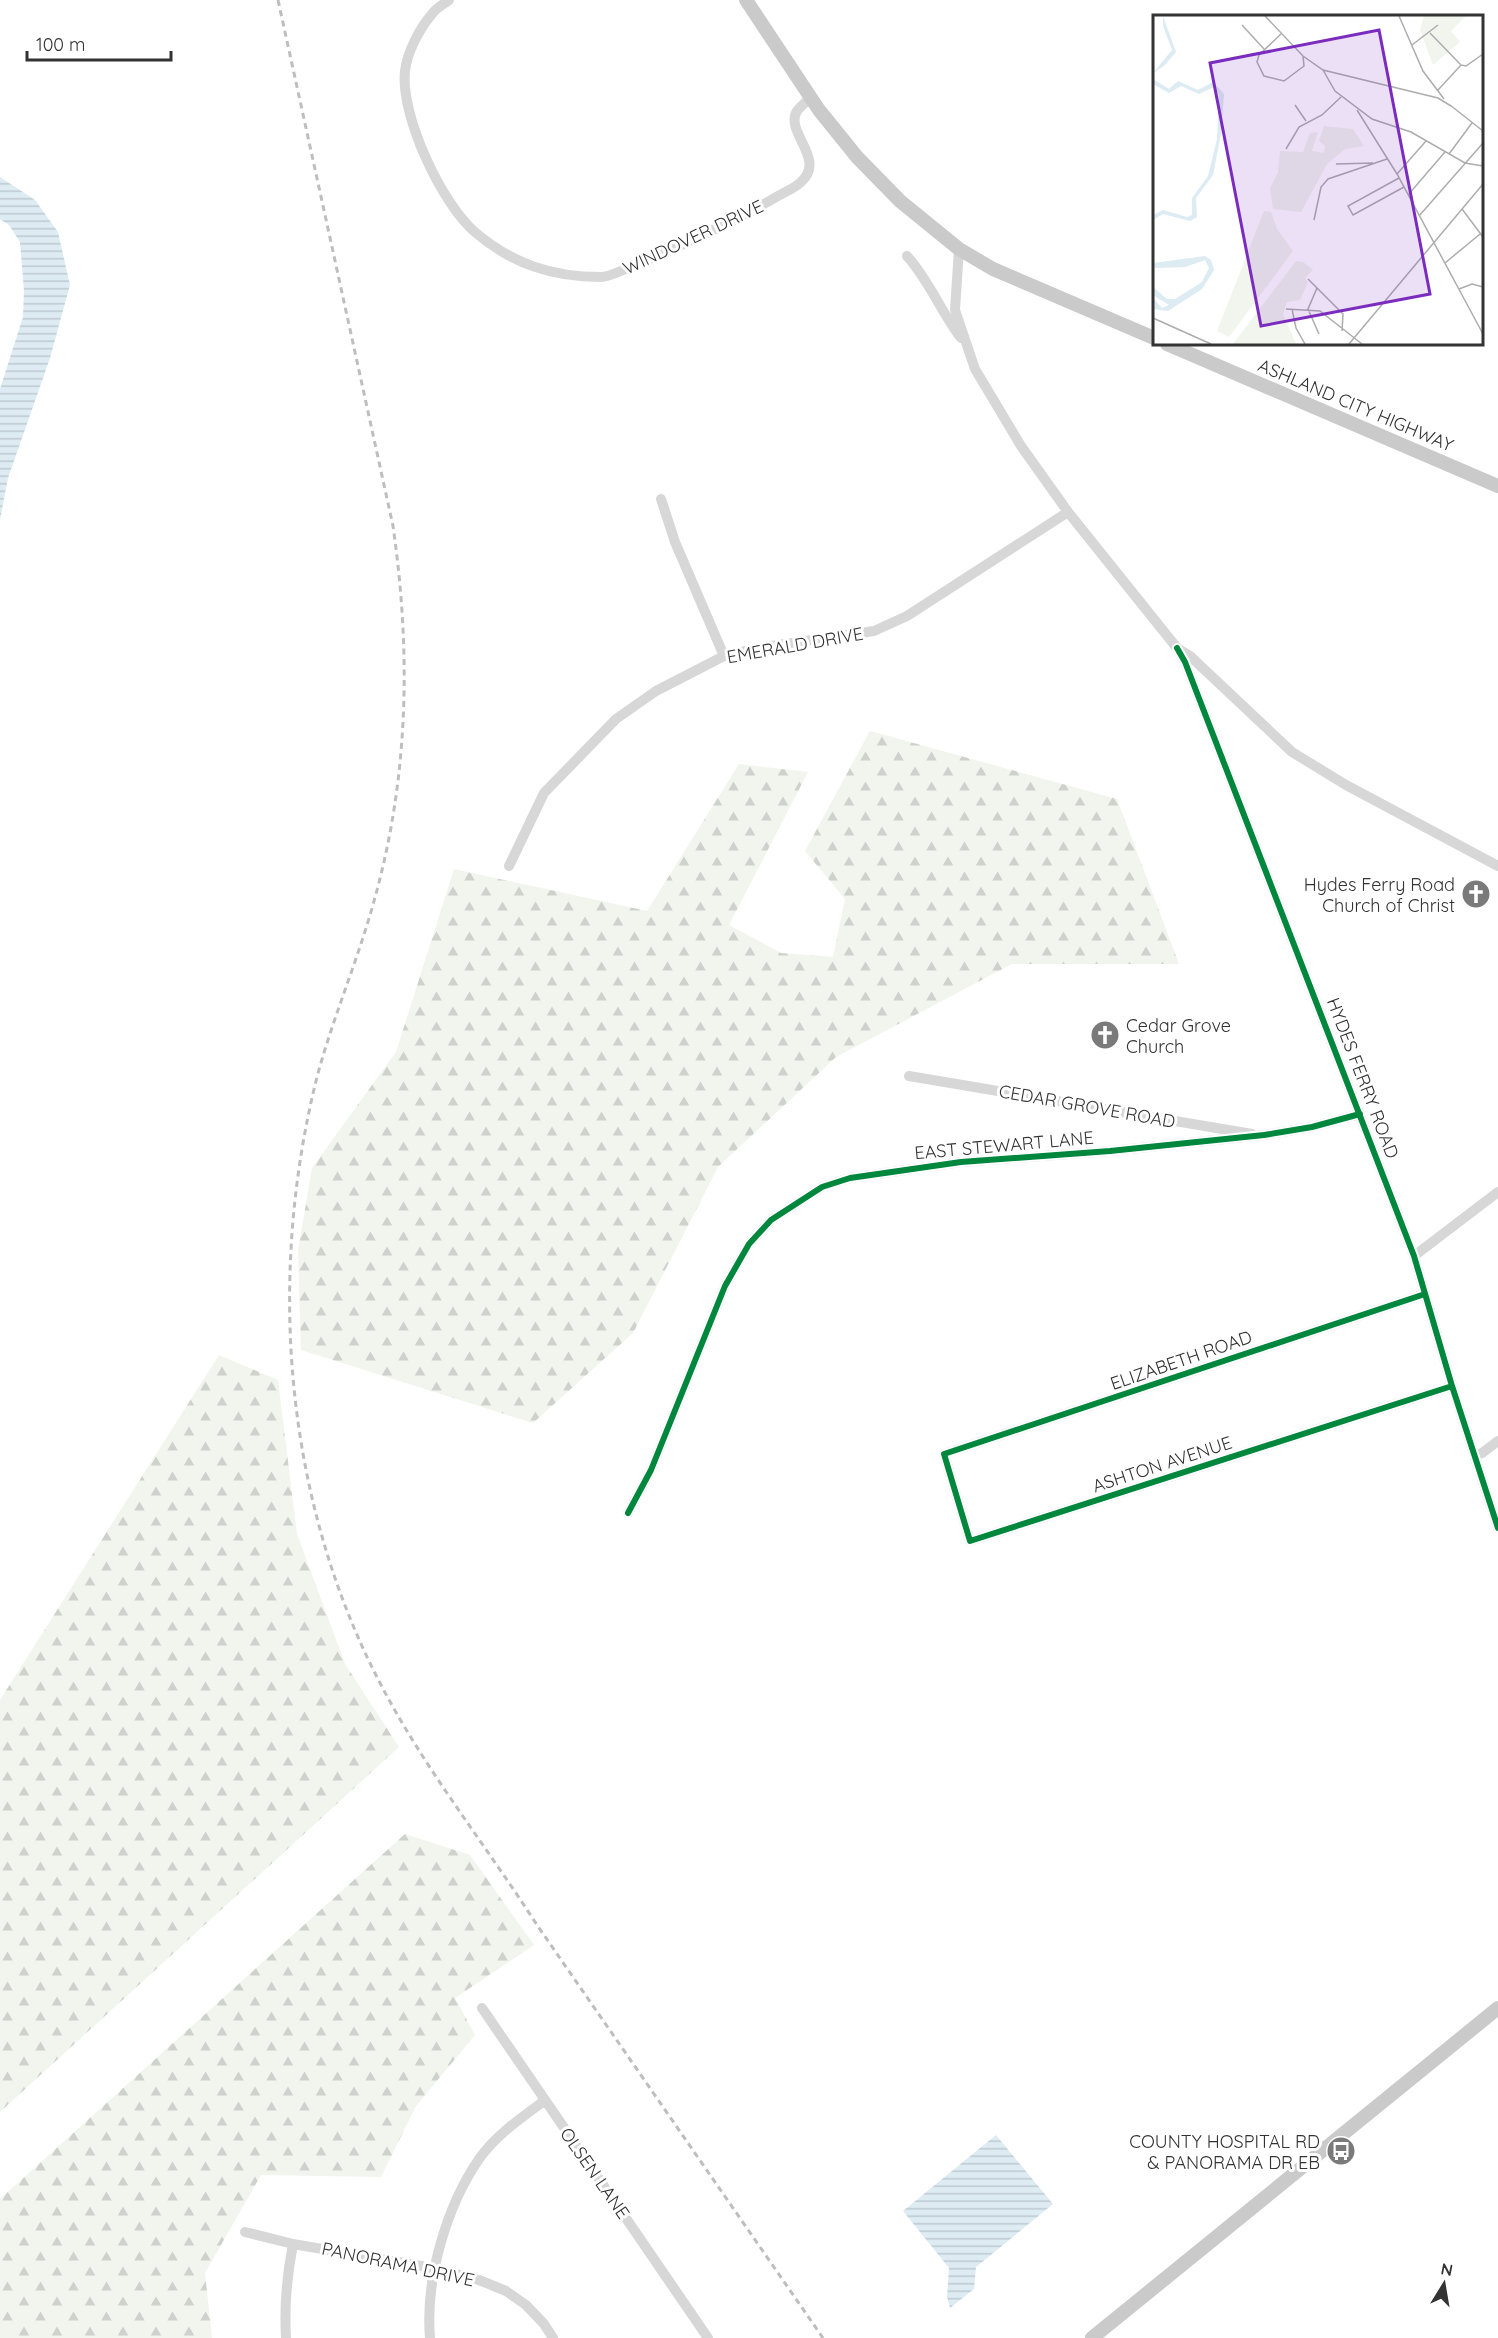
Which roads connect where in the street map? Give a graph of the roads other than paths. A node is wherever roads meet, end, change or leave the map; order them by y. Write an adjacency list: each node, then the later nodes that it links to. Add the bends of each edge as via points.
1 (449, 0): 3 (street, WINDOVER DRIVE, via 432,12 413,44 405,71 413,125 442,189 460,216 474,232 526,265 561,274 604,277 648,261 802,182 809,169 809,155 794,124 796,112)
2 (746, 0): 3 (main road)
3 (810, 98): 4 (main road, via 857,157 900,201)
4 (959, 249): 6 (main road, via 993,269); 8 (street, via 955,310)
5 (907, 256): 8 (street)
6 (1153, 337)
7 (1169, 345): 9 (main road, ASHLAND CITY HIGHWAY)
8 (967, 346): 11 (street, via 975,369 1021,446)
9 (1498, 486)
10 (661, 499): 13 (street, via 675,542)
11 (1068, 512): 12 (street); 13 (street, EMERALD DRIVE, via 906,616 874,631)
12 (1177, 648): 15 (street, via 1292,752); 17 (street, HYDES FERRY ROAD)
13 (724, 656): 14 (street, EMERALD DRIVE, via 656,691 616,718 544,794)
14 (509, 866)
15 (1498, 866)
16 (909, 1076): 18 (street, CEDAR GROVE ROAD)
17 (1360, 1114): 18 (street, EAST STEWART LANE); 20 (street, HYDES FERRY ROAD)
18 (1264, 1136): 26 (street, EAST STEWART LANE, via 902,1169 850,1178 822,1187 798,1201 771,1220 748,1244 725,1286 647,1479)
19 (1498, 1192): 20 (street)
20 (1414, 1256): 21 (street, HYDES FERRY ROAD)
21 (1425, 1294): 22 (street, HYDES FERRY ROAD); 24 (street, ELIZABETH ROAD)
22 (1452, 1386): 24 (street, ASHTON AVENUE, via 970,1541); 25 (street, HYDES FERRY ROAD)
23 (1498, 1441): 25 (street)
24 (946, 1453)
25 (1476, 1455): 27 (street, HYDES FERRY ROAD)
26 (628, 1513)
27 (1498, 1528)
28 (482, 2008): 30 (street, OLSEN LANE)
29 (1498, 2008): 38 (main road)
30 (544, 2101): 33 (street, via 496,2139 479,2159 450,2218); 37 (street, OLSEN LANE)
31 (245, 2232): 32 (street, PANORAMA DRIVE)
32 (294, 2244): 33 (street, PANORAMA DRIVE); 34 (street, via 287,2271)
33 (434, 2268): 35 (street); 36 (street, PANORAMA DRIVE, via 506,2291 526,2305)
34 (286, 2338)
35 (430, 2338)
36 (553, 2338)
37 (708, 2338)
38 (1092, 2338)

